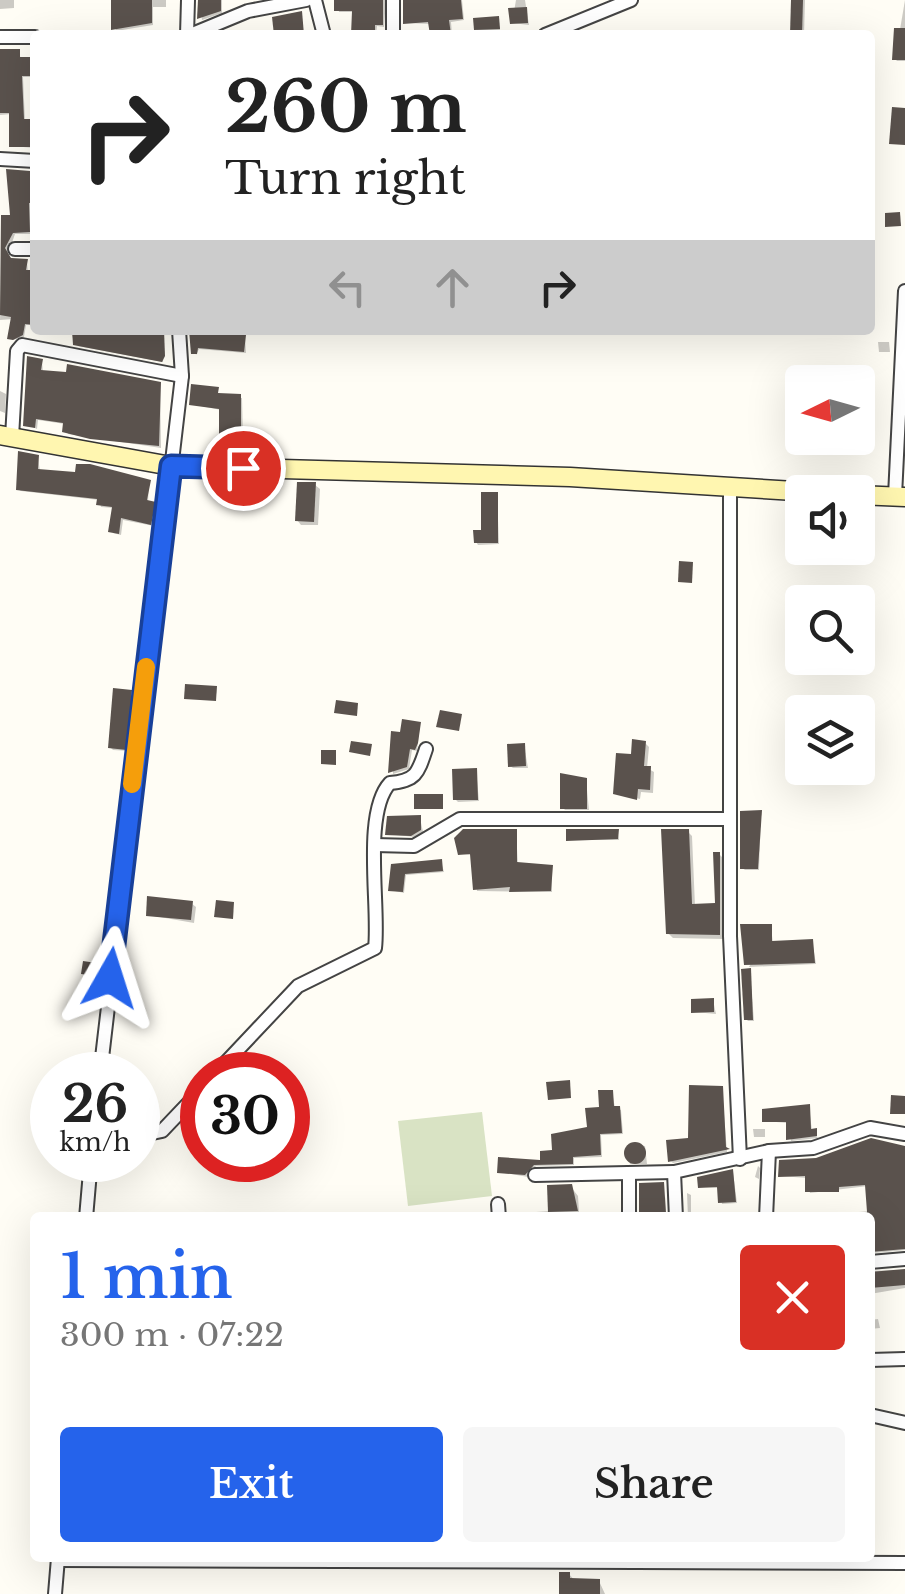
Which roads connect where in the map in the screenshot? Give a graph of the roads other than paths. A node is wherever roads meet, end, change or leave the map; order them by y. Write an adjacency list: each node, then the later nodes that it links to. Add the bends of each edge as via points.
1 (188, 0): 6 (street)
2 (306, 0): 7 (street, via 248,11)
3 (315, 0): 8 (street)
4 (393, 0): 9 (street)
5 (631, 0): 10 (street)
6 (188, 30)
7 (200, 30)
8 (323, 30)
9 (393, 30)
10 (558, 30)
11 (0, 37): 12 (street)
12 (30, 37)
13 (0, 159): 14 (street)
14 (30, 160)
15 (15, 249): 16 (street)
16 (30, 249)
17 (905, 291): 27 (street)
18 (179, 335): 21 (street)
19 (0, 349): 20 (street)
20 (17, 351): 21 (street, via 26,344); 22 (street)
21 (182, 376): 23 (street)
22 (6, 436): 23 (street)
23 (171, 466): 24 (street, via 570,477); 31 (street)
24 (730, 489): 25 (street); 29 (street)
25 (785, 491)
26 (875, 496): 27 (street)
27 (900, 497)
28 (426, 749): 30 (street, via 414,778 385,788)
29 (730, 819): 30 (street, via 456,819 414,846); 37 (street)
30 (375, 845): 32 (street, via 375,948 298,986)
31 (103, 1052)
32 (236, 1052)
33 (180, 1113): 34 (street)
34 (160, 1131)
35 (905, 1134): 36 (street, via 870,1128 813,1148)
36 (769, 1152): 37 (street); 45 (street)
37 (740, 1159): 38 (street)
38 (674, 1172): 39 (street); 44 (street)
39 (629, 1173): 40 (street); 43 (street)
40 (535, 1175)
41 (89, 1182): 42 (street)
42 (87, 1212)
43 (629, 1212)
44 (676, 1212)
45 (766, 1212)
46 (905, 1258): 47 (street)
47 (875, 1261)
48 (905, 1359): 49 (street)
49 (875, 1360)
50 (875, 1416): 51 (street)
51 (905, 1424)
52 (58, 1562): 55 (street)
53 (693, 1562): 54 (street)
54 (905, 1563)
55 (55, 1594)

